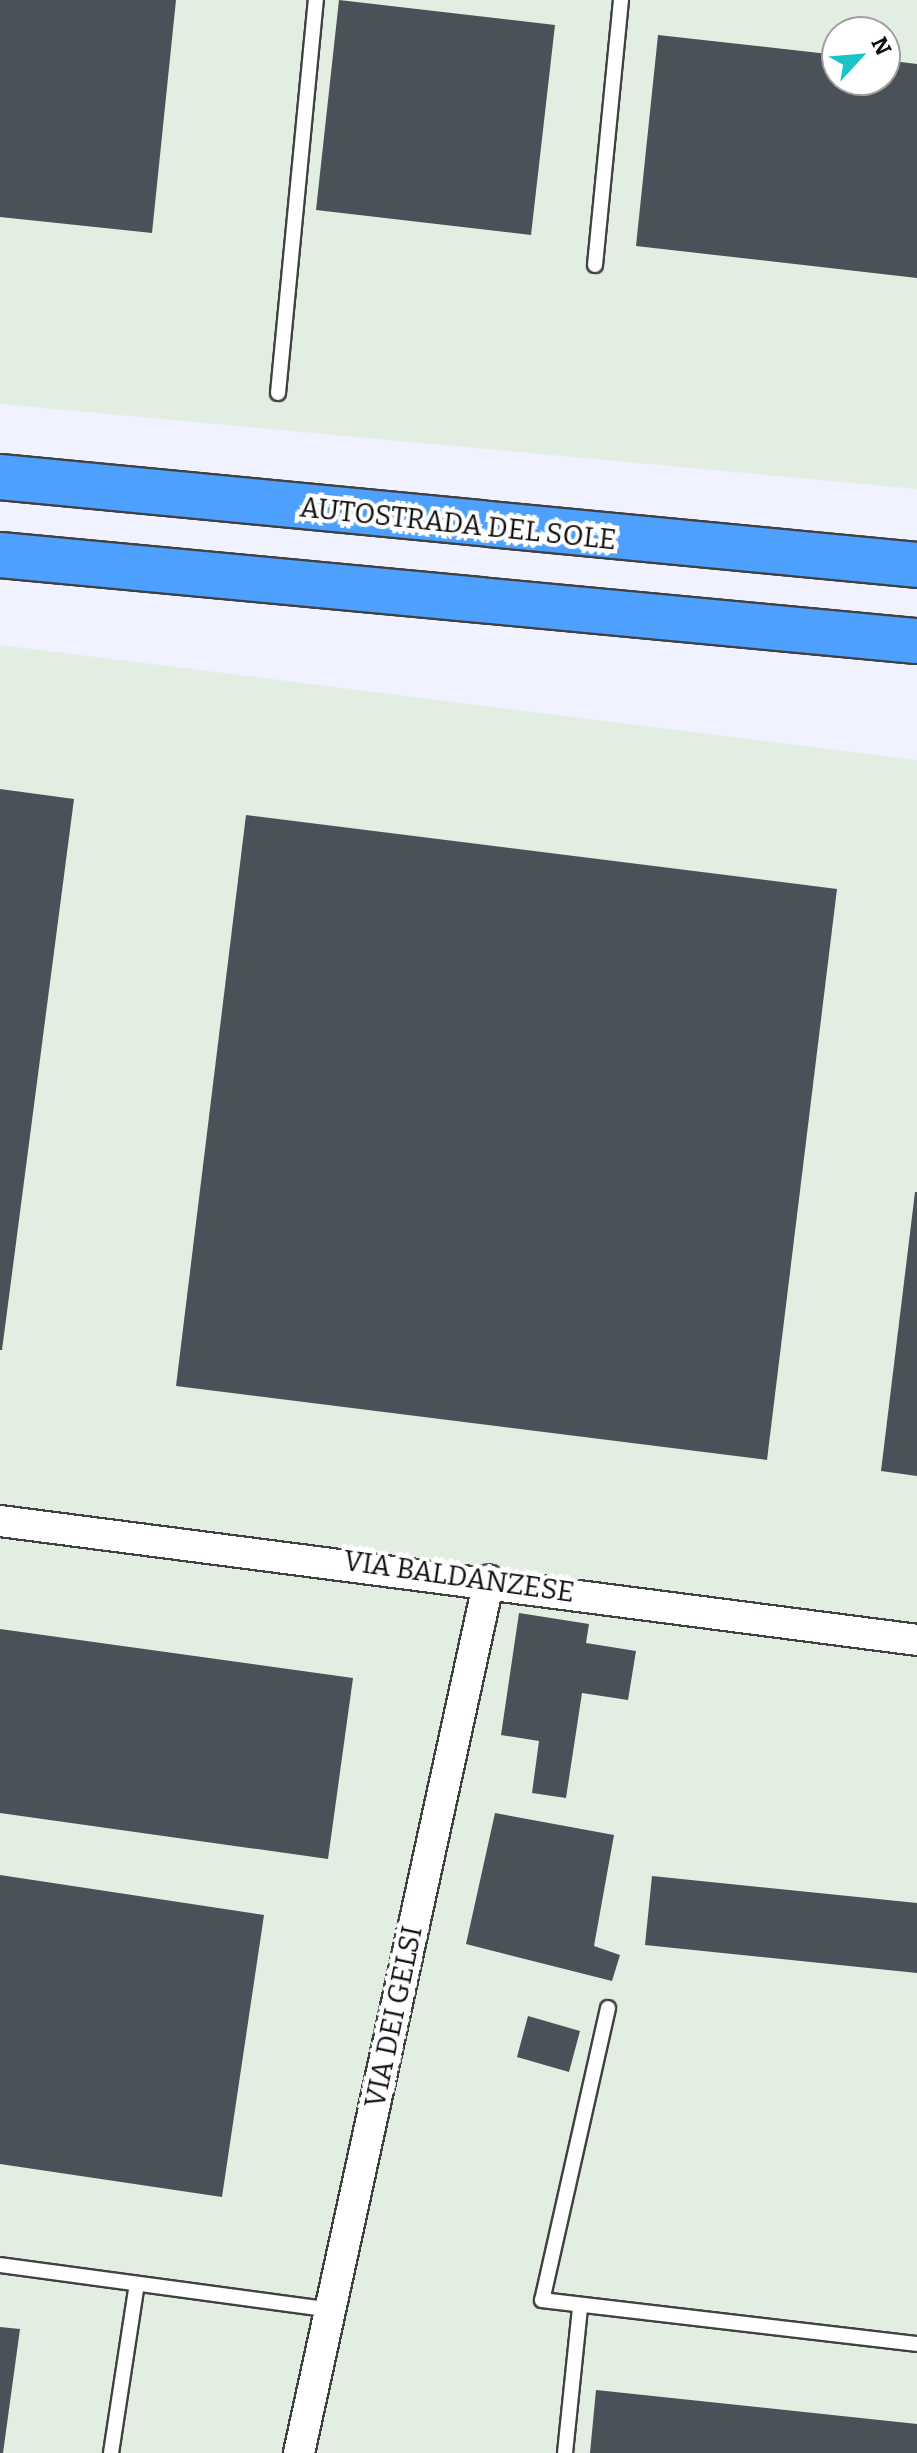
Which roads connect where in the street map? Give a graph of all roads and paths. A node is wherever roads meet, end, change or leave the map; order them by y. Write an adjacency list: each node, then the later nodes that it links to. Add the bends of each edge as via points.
1 (316, 0): 4 (lane)
2 (621, 0): 3 (lane)
3 (595, 265)
4 (278, 393)
5 (0, 477): 7 (highway, AUTOSTRADA DEL SOLE)
6 (0, 555): 8 (highway)
7 (917, 565)
8 (917, 641)
9 (0, 1521): 10 (street, VIA BALDANZESE)
10 (489, 1580): 11 (street, VIA BALDANZESE); 16 (street, VIA DEI GELSI)
11 (917, 1640)
12 (608, 2008): 15 (lane, via 542,2300)
13 (0, 2265): 14 (lane)
14 (137, 2284): 16 (lane); 18 (lane)
15 (580, 2307): 17 (lane); 20 (lane)
16 (331, 2310): 19 (street, VIA DEI GELSI)
17 (917, 2344)
18 (111, 2453)
19 (299, 2453)
20 (565, 2453)

